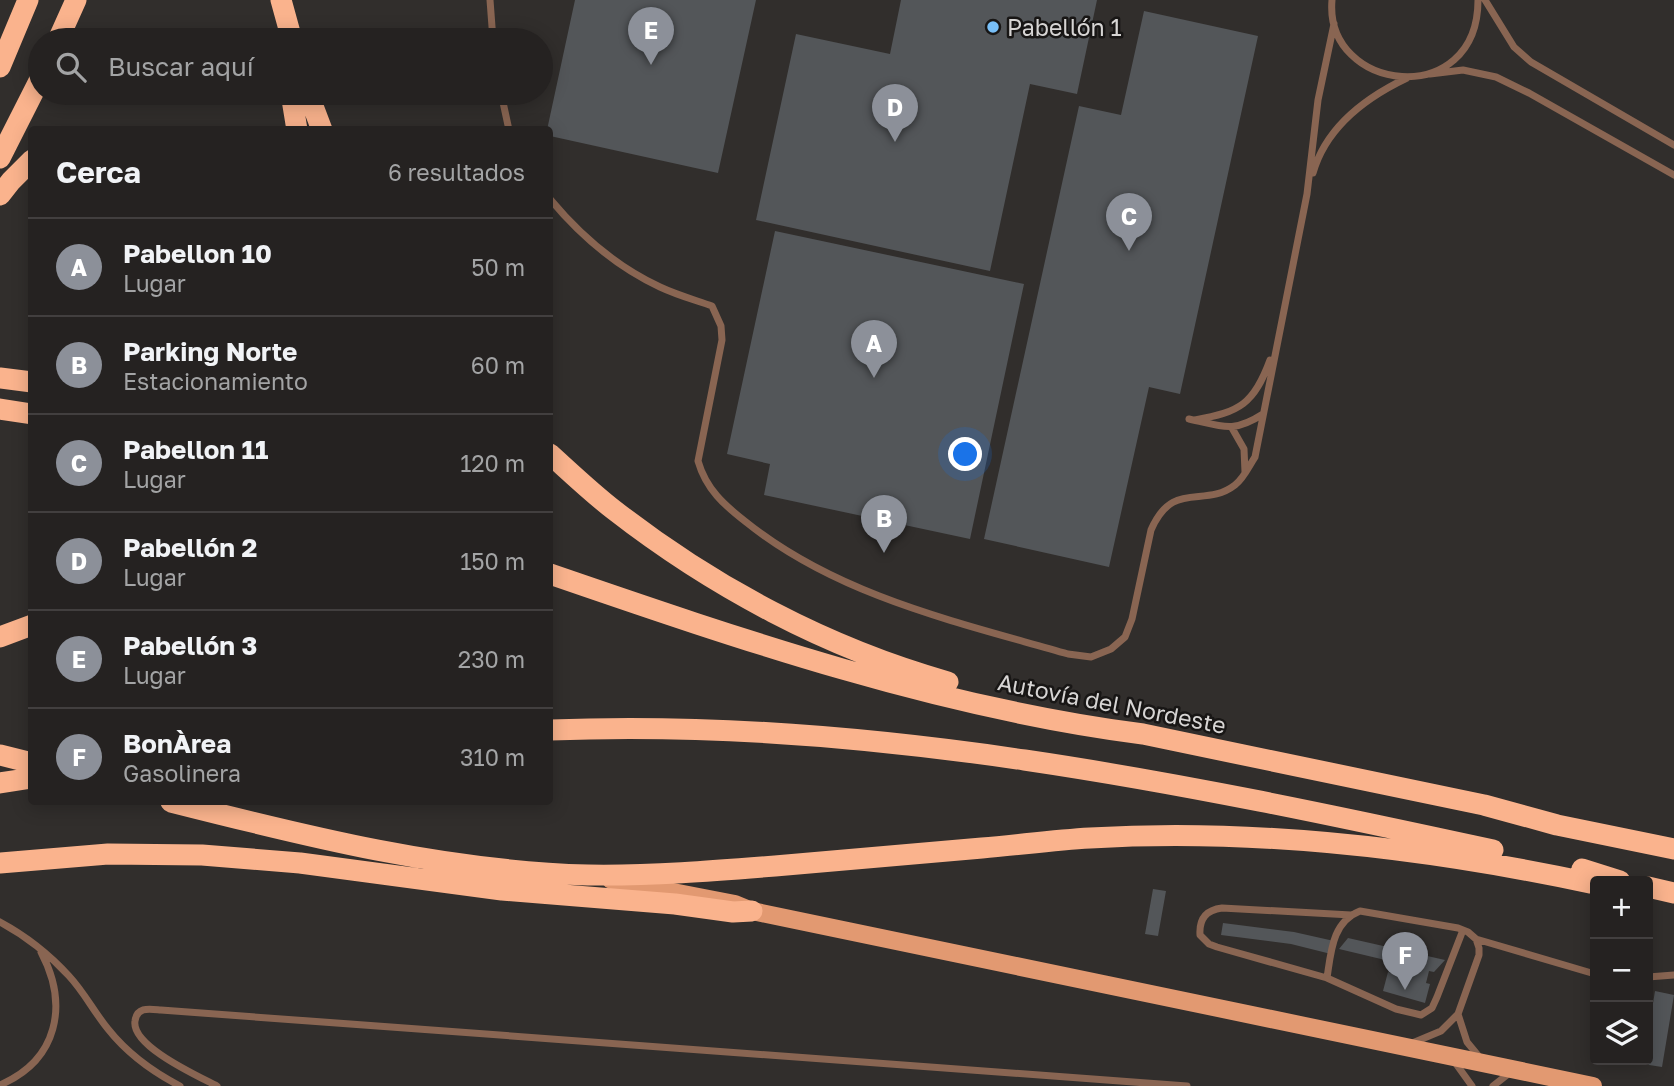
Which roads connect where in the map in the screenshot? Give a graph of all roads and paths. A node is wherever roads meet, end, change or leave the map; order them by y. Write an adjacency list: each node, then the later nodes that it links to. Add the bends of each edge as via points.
1 (28, 0): 14 (highway)
2 (76, 0): 10 (highway)
3 (273, 0): 11 (highway)
4 (281, 0): 12 (highway)
5 (491, 0): 13 (lane)
6 (1332, 0): 9 (lane)
7 (1478, 0): 15 (lane, via 1478,18 1469,42 1453,61)
8 (1485, 0): 24 (lane, via 1514,47 1531,62)
9 (1334, 24): 16 (lane, via 1345,47 1362,64 1383,75); 28 (lane, via 1318,100)
10 (63, 28)
11 (279, 28)
12 (289, 28)
13 (492, 28)
14 (0, 67)
15 (1430, 74): 16 (lane); 27 (lane, via 1463,70 1496,77)
16 (1407, 78): 28 (lane, via 1353,111 1329,139)
17 (28, 103): 25 (highway)
18 (293, 105): 21 (highway)
19 (313, 105): 22 (highway)
20 (504, 105): 23 (lane)
21 (295, 126)
22 (320, 126)
23 (508, 126)
24 (1674, 145)
25 (0, 158)
26 (28, 164): 29 (highway)
27 (1674, 175)
28 (1307, 194): 31 (lane)
29 (0, 195)
30 (553, 203): 39 (lane, via 609,258 661,287 712,306 722,340 698,461 715,496 768,540 805,562 900,605 1091,657 1125,637 1157,516 1180,498 1222,492 1237,484)
31 (1277, 340): 36 (lane); 37 (lane, via 1262,382 1250,399 1224,415 1192,419)
32 (0, 378): 33 (highway)
33 (28, 382)
34 (0, 410): 35 (highway)
35 (28, 414)
36 (1263, 414): 37 (lane); 39 (lane, via 1255,457)
37 (1232, 428): 39 (lane, via 1244,449)
38 (553, 457): 44 (highway, via 613,509 680,558 786,619 925,675 1097,717)
39 (1245, 472)
40 (553, 575): 44 (highway, Autovía del Nordeste, via 908,686 1089,727)
41 (28, 626): 42 (highway)
42 (0, 637)
43 (553, 730): 53 (highway, via 622,727 778,734 1071,766 1397,829)
44 (1143, 734): 50 (highway, Autovía del Nordeste)
45 (0, 755): 46 (highway)
46 (28, 762)
47 (28, 779): 48 (highway)
48 (0, 783)
49 (183, 805): 52 (highway, via 374,851 494,869)
50 (1674, 849)
51 (0, 863): 57 (highway, via 108,854 202,855 512,891)
52 (590, 875): 54 (highway, via 686,873 1090,838 1184,836 1369,846); 57 (main road)
53 (1598, 876)
54 (1590, 883)
55 (1653, 888): 56 (highway)
56 (1674, 892)
57 (752, 911): 68 (main road)
58 (1351, 915): 60 (lane, via 1366,912); 66 (lane, via 1334,939); 66 (lane, via 1222,908 1213,909 1201,920 1200,935 1209,944)
59 (0, 922): 62 (lane)
60 (1462, 930): 61 (lane); 66 (lane, via 1437,997 1421,1015 1396,1009)
61 (1476, 939): 63 (lane); 67 (lane, via 1479,955)
62 (39, 948): 72 (lane, via 55,989 54,1028 33,1063); 73 (lane, via 70,976 125,1048)
63 (1590, 973)
64 (1674, 975): 65 (lane)
65 (1653, 977)
66 (1327, 978)
67 (1458, 1014): 68 (lane, via 1433,1036); 70 (lane, via 1467,1042)
68 (1403, 1046): 69 (main road)
69 (1448, 1055): 70 (main road); 76 (lane)
70 (1486, 1063): 71 (main road)
71 (1514, 1069): 77 (lane); 78 (main road)
72 (0, 1085)
73 (180, 1086)
74 (217, 1086): 75 (lane, via 174,1063 138,1036 134,1022 139,1012 161,1010)
75 (1187, 1086)
76 (1472, 1086)
77 (1493, 1086)
78 (1593, 1086)

